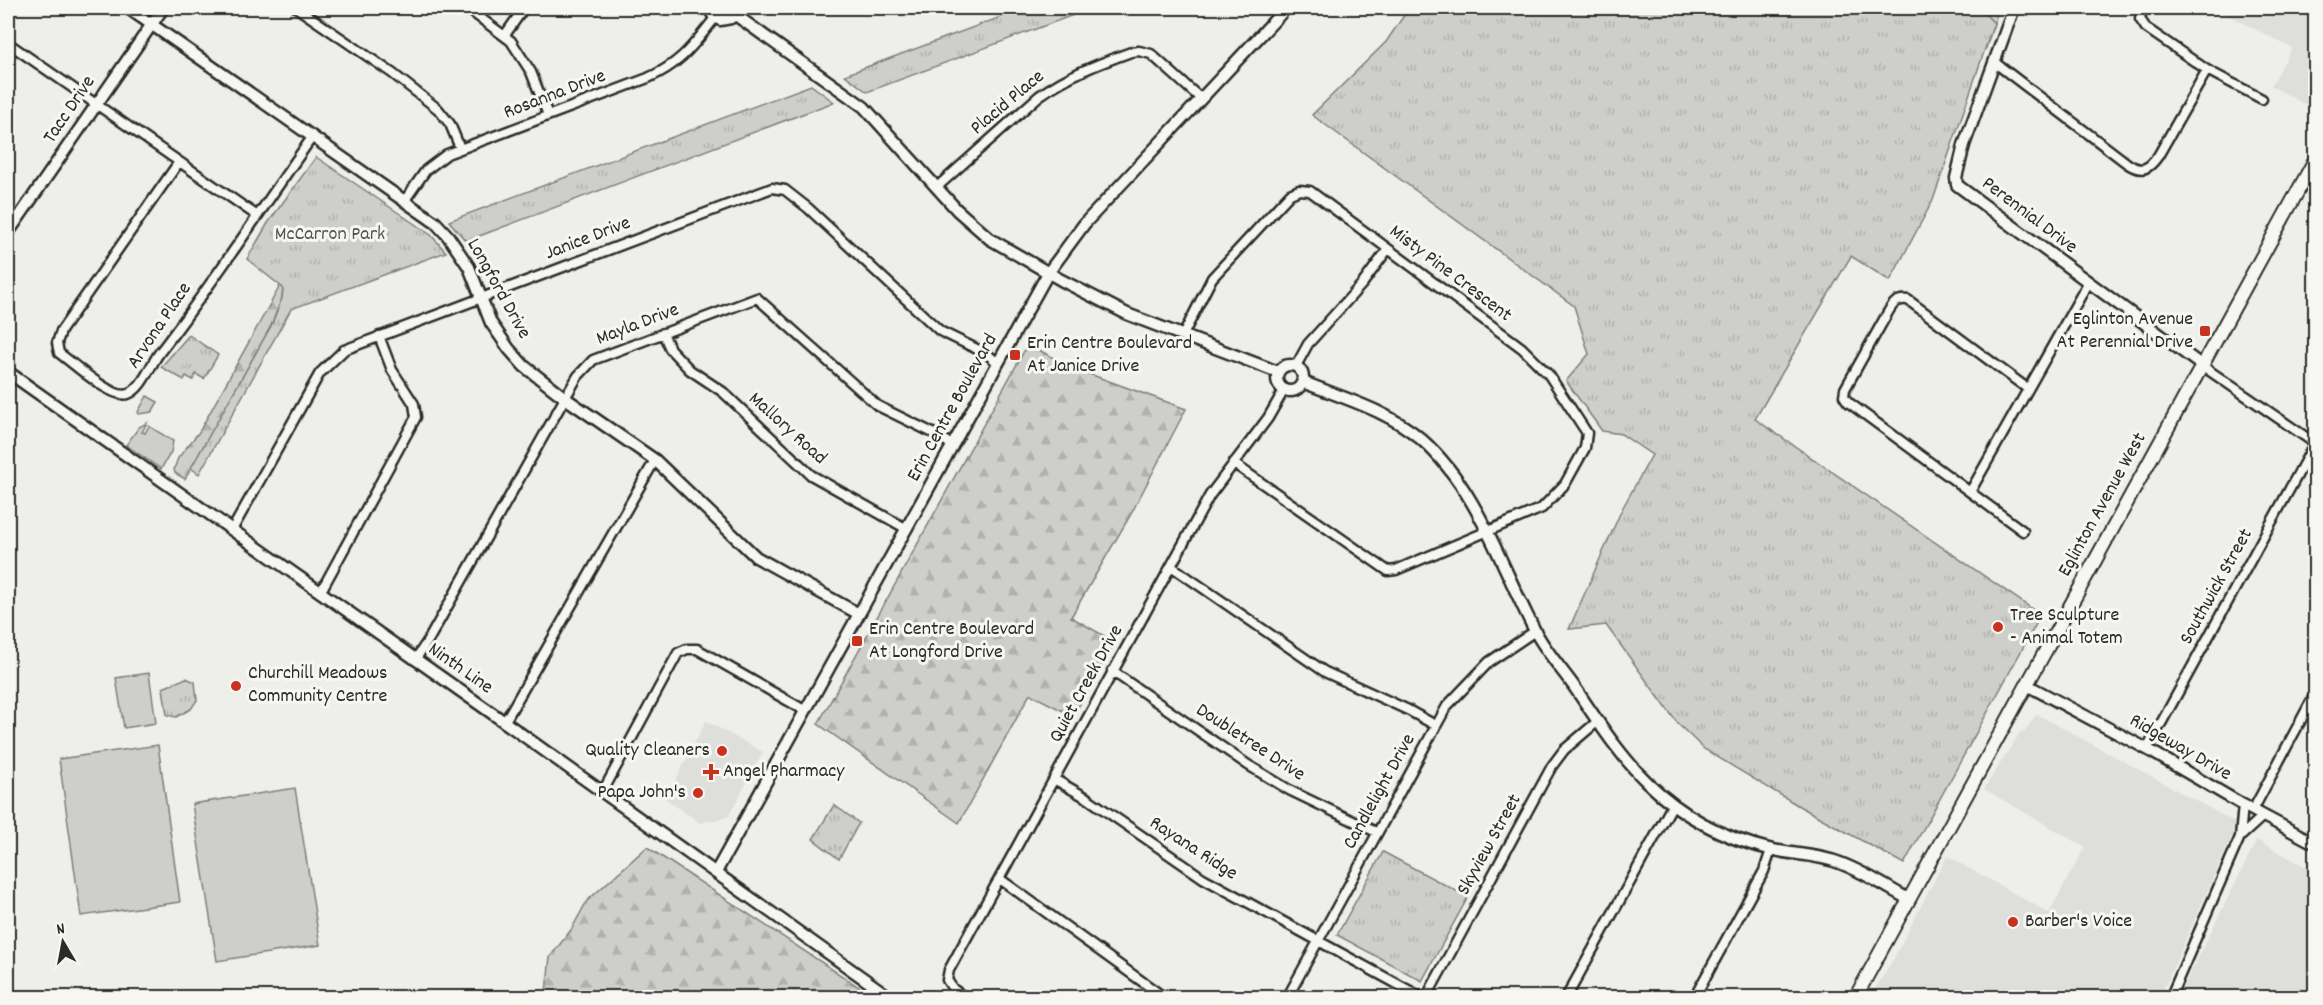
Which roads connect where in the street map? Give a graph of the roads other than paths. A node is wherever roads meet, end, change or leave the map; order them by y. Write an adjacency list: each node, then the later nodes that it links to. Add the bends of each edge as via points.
1 (128, 8): 12 (street, Longford Drive)
2 (163, 8): 12 (street, Tacc Drive)
3 (297, 8): 23 (street, via 438,109 450,124)
4 (466, 8): 13 (street)
5 (524, 8): 13 (street)
6 (710, 8): 11 (street)
7 (1286, 8): 18 (street, Erin Centre Boulevard)
8 (2014, 8): 16 (street, Perennial Drive)
9 (2142, 8): 17 (street, via 2140,19 2146,28)
10 (735, 11): 11 (street, via 726,20); 26 (street, via 864,107)
11 (716, 18): 21 (street, Rosanna Drive, via 694,47 669,67)
12 (152, 24): 20 (street, Tacc Drive); 22 (street, Longford Drive)
13 (505, 35): 21 (street, via 531,72)
14 (10, 45): 15 (street); 20 (street)
15 (8, 55)
16 (1994, 62): 17 (street, via 2128,164 2142,170 2158,156); 32 (street, Perennial Drive, via 1964,145 1957,185)
17 (2207, 70): 19 (street)
18 (1200, 98): 26 (street, Placid Place, via 1151,54 1131,52 1055,84); 31 (street, Erin Centre Boulevard, via 1085,224)
19 (2262, 99)
20 (96, 104): 25 (street); 29 (street, Tacc Drive)
21 (548, 115): 23 (street, Rosanna Drive)
22 (313, 136): 27 (street, Longford Drive); 28 (street, Arvona Place)
23 (460, 148): 27 (street, Rosanna Drive, via 431,165)
24 (2316, 158): 39 (main road, Eglinton Avenue West)
25 (179, 162): 28 (street); 28 (street, Arvona Place, via 61,331 57,343 59,354 113,394 126,396 139,387 150,364)
26 (937, 187): 31 (street, via 990,239)
27 (405, 200): 33 (street, Longford Drive, via 448,236 469,267)
28 (256, 215)
29 (8, 233)
30 (1389, 249): 35 (street, Misty Pine Crescent, via 1310,191 1299,190 1290,194 1212,278); 38 (street, via 1308,344); 54 (street, Misty Pine Crescent, via 1536,361 1587,433 1585,448 1566,484 1553,499 1528,516)
31 (1048, 273): 35 (street, via 1127,314); 37 (street, Erin Centre Boulevard)
32 (2088, 283): 39 (street, Perennial Drive); 43 (street)
33 (481, 297): 36 (street, Janice Drive); 37 (street, Janice Drive, via 772,188 785,190 808,208 940,332); 45 (street, Longford Drive, via 491,323 508,349)
34 (663, 333): 45 (street, Mayla Drive, via 593,360); 47 (street, Mayla Drive, via 757,298 878,406); 51 (street, Mallory Road, via 670,349 690,369 723,392 811,475)
35 (1183, 334): 41 (street)
36 (379, 336): 52 (street, Janice Drive, via 344,350 320,373); 56 (street, via 392,370 414,404 416,417)
37 (998, 363): 47 (street, Erin Centre Boulevard)
38 (1297, 364): 41 (street); 42 (street)
39 (2201, 365): 46 (street); 61 (main road, Eglinton Avenue West)
40 (8, 372): 52 (street, Ninth Line)
41 (1278, 372): 44 (street, via 1278,383)
42 (1303, 382): 44 (street, via 1294,391); 54 (street, via 1369,407 1420,438 1457,478)
43 (2028, 389): 50 (street); 50 (street, via 1908,300 1894,302 1844,396)
44 (1284, 390): 49 (street, Quiet Creek Drive)
45 (565, 398): 48 (street, Longford Drive); 59 (street, Mayla Drive)
46 (2315, 442): 67 (street, Southwick Street)
47 (952, 446): 51 (street, Erin Centre Boulevard)
48 (655, 460): 57 (street, Longford Drive, via 756,557); 65 (street)
49 (1233, 463): 54 (street, Misty Pine Crescent, via 1388,571); 55 (street, Quiet Creek Drive, via 1210,495)
50 (1970, 492): 53 (street)
51 (907, 529): 57 (street, Erin Centre Boulevard)
52 (232, 530): 56 (street, Ninth Line)
53 (2023, 531)
54 (1487, 533): 58 (street)
55 (1171, 566): 60 (street, Quiet Creek Drive); 66 (street, via 1325,672)
56 (320, 593): 59 (street, Ninth Line)
57 (859, 614): 63 (street, Erin Centre Boulevard)
58 (1535, 631): 64 (street); 66 (street, Candlelight Drive, via 1475,675)
59 (415, 660): 65 (street, Ninth Line)
60 (1112, 670): 68 (street, Quiet Creek Drive); 72 (street, Doubletree Drive, via 1248,765 1291,791)
61 (2027, 685): 67 (street, Ridgeway Drive); 78 (main road, Eglinton Avenue West)
62 (2316, 692): 71 (street)
63 (806, 711): 69 (street, via 697,649 687,649 678,653); 76 (street, Erin Centre Boulevard)
64 (1598, 721): 70 (street, via 1631,766); 84 (street, Skyview Street, via 1564,750 1552,766)
65 (504, 723): 69 (street, Ninth Line)
66 (1435, 725): 72 (street, Candlelight Drive)
67 (2147, 749): 71 (street, Ridgeway Drive)
68 (1054, 779): 77 (street, Quiet Creek Drive); 79 (street, Rayana Ridge, via 1203,878)
69 (602, 793): 76 (street, Ninth Line)
70 (1673, 804): 75 (street, via 1718,831); 85 (street)
71 (2253, 810): 73 (street); 73 (street); 74 (street, Ridgeway Drive)
72 (1376, 832): 79 (street, Candlelight Drive)
73 (2240, 837): 88 (street)
74 (2316, 844)
75 (1771, 850): 78 (street, via 1841,863); 86 (street, via 1764,871)
76 (716, 872): 81 (street, Ninth Line)
77 (999, 879): 80 (street); 82 (street, Quiet Creek Drive, via 949,970 947,980)
78 (1908, 899): 87 (main road, Eglinton Avenue West)
79 (1318, 941): 83 (street, Candlelight Drive); 84 (street, Rayana Ridge)
80 (1160, 996)
81 (891, 998)
82 (965, 998)
83 (1287, 998)
84 (1424, 998)
85 (1566, 998)
86 (1694, 998)
87 (1855, 998)
88 (2170, 998)

